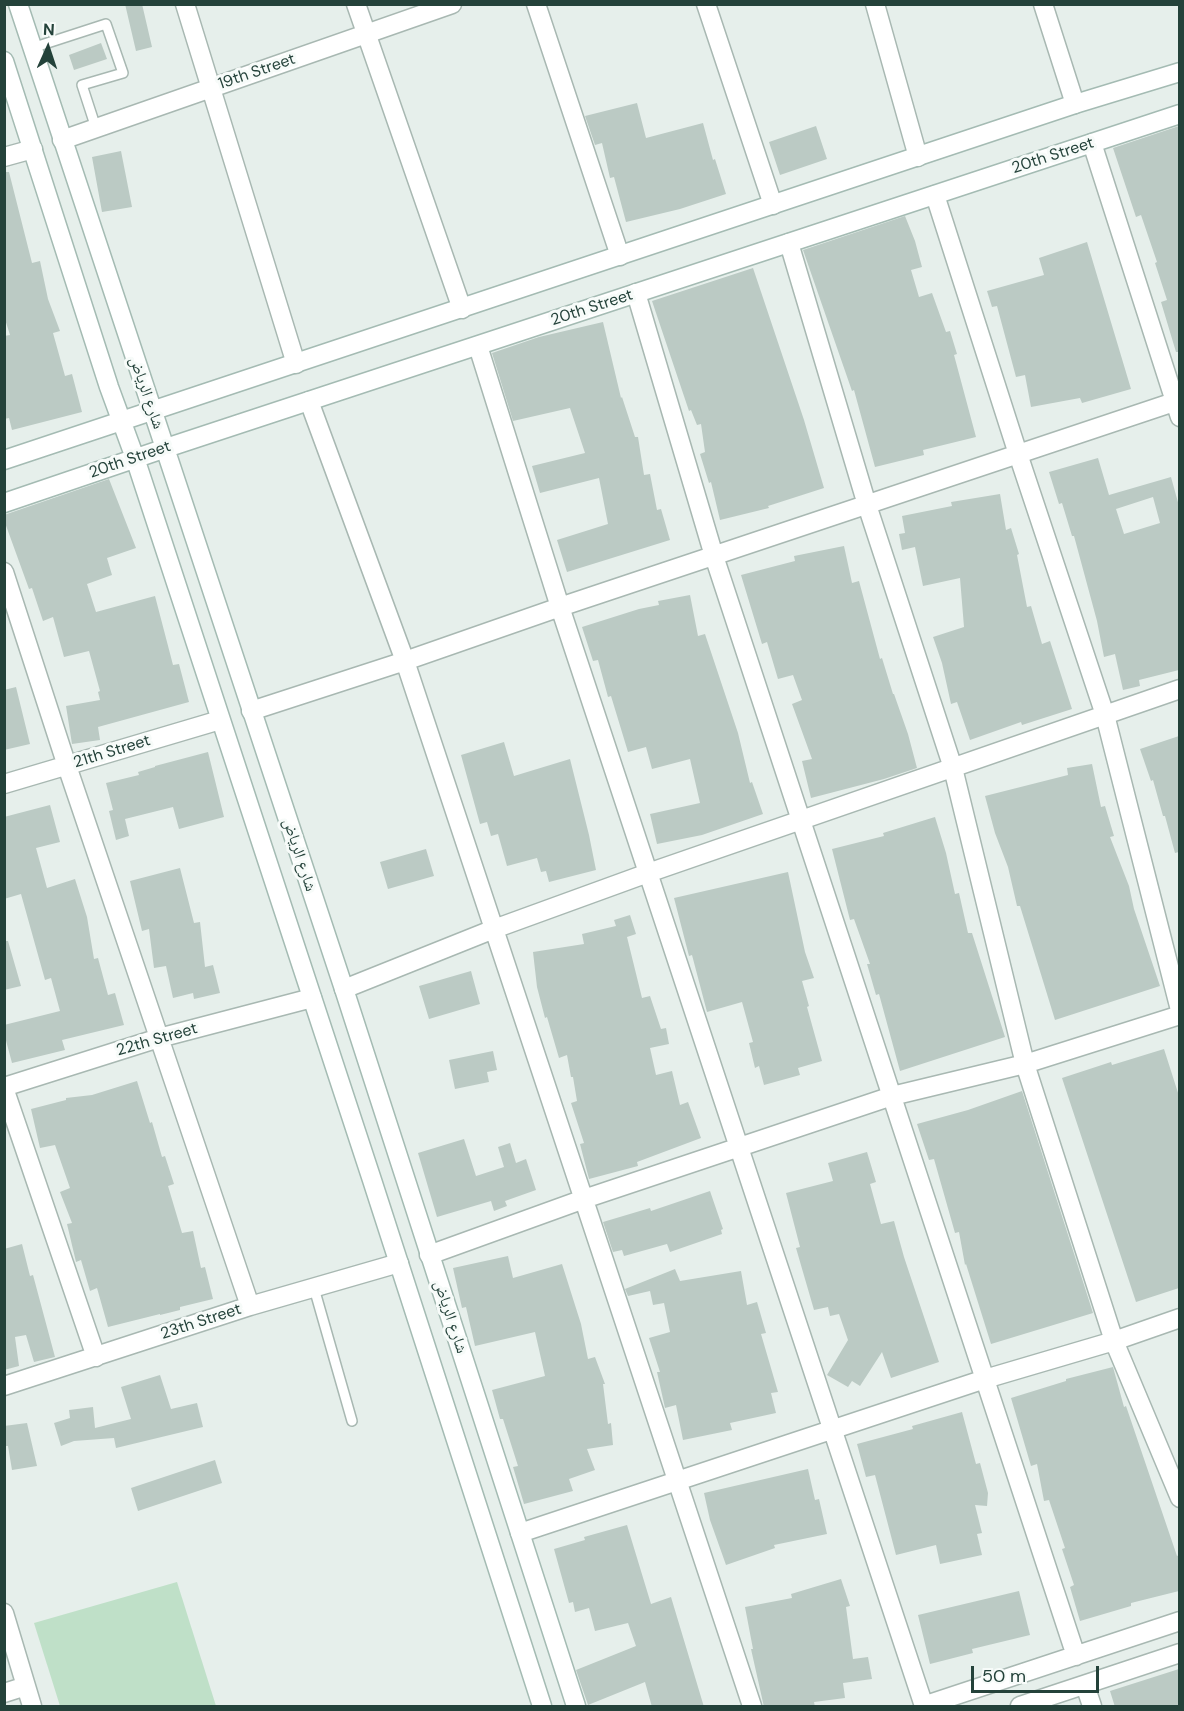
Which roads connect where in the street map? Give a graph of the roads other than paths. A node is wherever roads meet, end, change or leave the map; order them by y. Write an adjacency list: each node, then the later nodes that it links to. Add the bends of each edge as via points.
1 (18, 4): 10 (street, شارع الرياض)
2 (185, 4): 13 (street)
3 (356, 4): 9 (street)
4 (452, 4): 9 (street, 19th Street)
5 (536, 4): 25 (street)
6 (706, 4): 23 (street)
7 (875, 4): 21 (street)
8 (1043, 4): 14 (street)
9 (366, 34): 13 (street, 19th Street); 27 (street)
10 (32, 48): 16 (lane, via 106,24 123,73 82,85); 17 (street, شارع الرياض)
11 (4, 61): 19 (street, شارع الرياض)
12 (1179, 72): 14 (street)
13 (211, 88): 16 (street, 19th Street); 29 (street)
14 (1075, 104): 21 (street)
15 (1179, 114): 18 (street, 20th Street)
16 (96, 128): 17 (street, 19th Street)
17 (62, 140): 32 (street, شارع الرياض)
18 (1092, 143): 22 (street, 20th Street); 31 (street)
19 (33, 149): 20 (street); 33 (street, شارع الرياض)
20 (4, 157)
21 (918, 157): 23 (street)
22 (935, 195): 24 (street, 20th Street); 35 (street)
23 (773, 205): 25 (street)
24 (789, 243): 26 (street, 20th Street); 39 (street)
25 (620, 256): 27 (street)
26 (636, 293): 28 (street, 20th Street); 40 (street)
27 (462, 309): 29 (street)
28 (478, 346): 30 (street, 20th Street); 42 (street)
29 (296, 364): 32 (street)
30 (309, 401): 34 (street, 20th Street); 43 (street)
31 (1178, 406): 35 (street)
32 (152, 412): 33 (street); 34 (street, شارع الرياض)
33 (122, 422): 36 (street, شارع الرياض); 37 (street)
34 (166, 448): 36 (street, 20th Street); 45 (street, شارع الرياض)
35 (1018, 454): 39 (street); 46 (street)
36 (135, 458): 38 (street, 20th Street); 47 (street, شارع الرياض)
37 (4, 460)
38 (4, 502)
39 (867, 505): 40 (street); 49 (street)
40 (714, 556): 42 (street); 51 (street)
41 (4, 572): 48 (street)
42 (560, 607): 43 (street); 52 (street)
43 (405, 662): 45 (street); 53 (street)
44 (1179, 689): 46 (street)
45 (251, 711): 54 (street, شارع الرياض)
46 (1105, 715): 49 (street); 56 (street)
47 (220, 720): 48 (street, 21th Street); 55 (street, شارع الرياض)
48 (67, 766): 50 (street, 21th Street); 58 (street)
49 (953, 768): 51 (street); 59 (street)
50 (4, 784)
51 (801, 820): 52 (street); 61 (street)
52 (648, 873): 53 (street); 62 (street)
53 (494, 929): 54 (street); 63 (street)
54 (344, 989): 64 (street, شارع الرياض)
55 (312, 998): 58 (street, 22th Street); 65 (street, شارع الرياض)
56 (1179, 1010)
57 (1179, 1015): 59 (street)
58 (159, 1038): 60 (street, 22th Street); 67 (street)
59 (1025, 1064): 61 (street); 69 (street)
60 (4, 1087): 70 (street)
61 (892, 1096): 62 (street); 71 (street)
62 (739, 1146): 63 (street); 74 (street)
63 (584, 1199): 64 (street); 75 (street)
64 (429, 1255): 77 (street, شارع الرياض)
65 (399, 1263): 66 (street, 23th Street); 87 (street, شارع الرياض)
66 (314, 1288): 67 (street, 23th Street); 73 (lane)
67 (250, 1306): 70 (street, 23th Street)
68 (1179, 1318): 69 (street)
69 (1114, 1341): 71 (street); 76 (street)
70 (96, 1357): 72 (street, 23th Street)
71 (985, 1379): 74 (street); 81 (street)
72 (4, 1386)
73 (352, 1421)
74 (832, 1429): 75 (street); 85 (street)
75 (677, 1482): 77 (street); 89 (street)
76 (1179, 1498)
77 (520, 1533): 88 (street, شارع الرياض)
78 (4, 1613): 83 (street)
79 (1179, 1621): 81 (street)
80 (1179, 1653): 82 (street)
81 (1076, 1656): 85 (street)
82 (1085, 1685): 90 (street); 91 (street)
83 (26, 1686): 84 (street); 86 (street)
84 (4, 1692)
85 (924, 1706)
86 (32, 1707)
87 (542, 1707)
88 (576, 1707)
89 (752, 1707)
90 (1020, 1707)
91 (1092, 1707)

